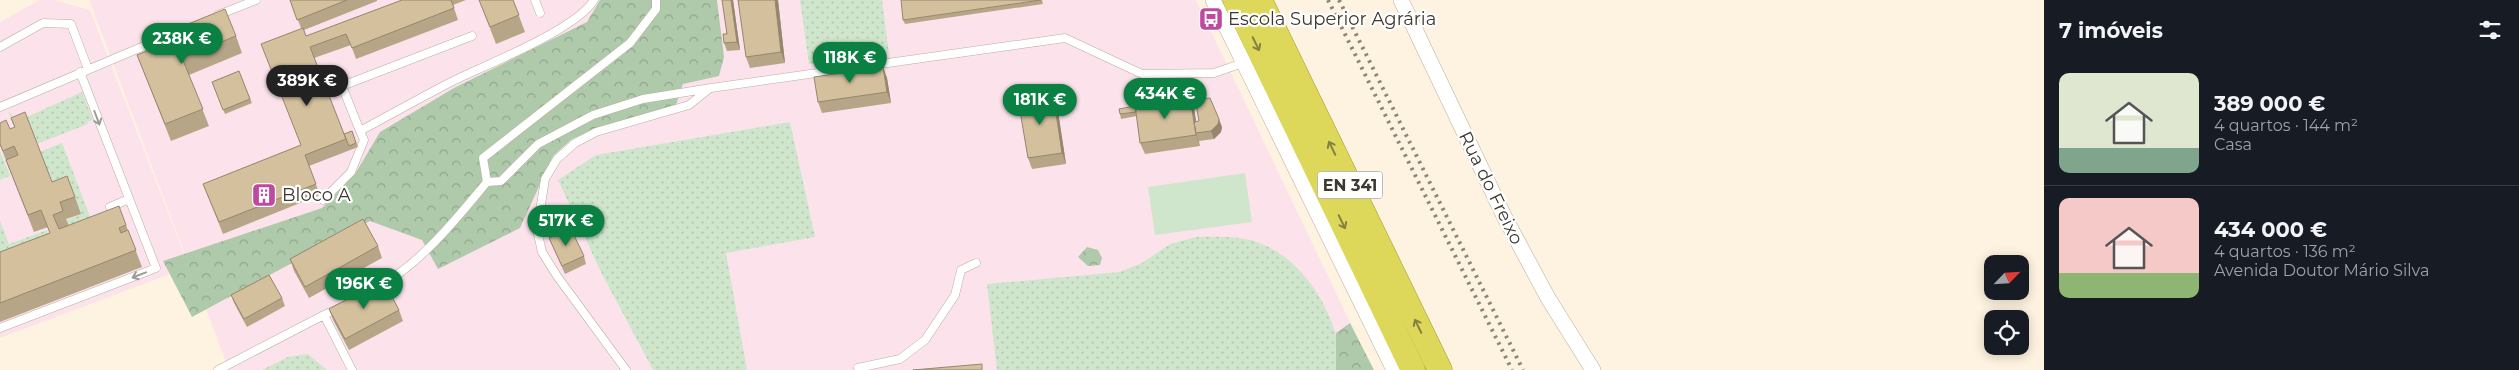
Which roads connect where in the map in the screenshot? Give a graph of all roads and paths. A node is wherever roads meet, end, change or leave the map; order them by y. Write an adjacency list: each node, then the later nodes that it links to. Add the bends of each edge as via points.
1 (256, 0): 10 (lane)
2 (535, 0): 9 (lane)
3 (594, 0): 19 (lane, via 588,10 569,24)
4 (656, 0): 20 (lane, via 656,9 630,43 483,158)
5 (1213, 0): 14 (street)
6 (1235, 0): 34 (highway, EN 341, one-way to 34)
7 (1260, 0): 35 (highway, EN 341, one-way to 7)
8 (1401, 0): 36 (street, Rua do Freixo, via 1504,216 1548,298)
9 (540, 13)
10 (212, 18)
11 (187, 28): 15 (lane)
12 (472, 36): 19 (lane, via 342,86)
13 (0, 47): 15 (lane, via 43,23 71,24)
14 (1243, 63): 17 (lane, via 1214,73 1142,74 1065,38); 33 (street)
15 (88, 69): 16 (lane)
16 (80, 72): 18 (lane); 21 (lane, one-way to 21)
17 (710, 88): 20 (lane, via 643,99 593,115 538,144 501,181); 32 (lane, via 689,105 596,132 574,143 557,159 545,179 537,230 542,252)
18 (0, 107)
19 (360, 131): 22 (lane, via 364,140 351,172)
20 (488, 182): 25 (lane, via 410,265)
21 (129, 199): 23 (lane); 28 (lane, one-way to 28, via 156,268)
22 (323, 200)
23 (110, 207)
24 (976, 263): 29 (lane, via 961,270 955,296 925,340 900,359)
25 (367, 293)
26 (346, 304): 27 (lane)
27 (324, 315): 30 (lane); 31 (lane)
28 (0, 328)
29 (858, 368)
30 (218, 370)
31 (352, 370)
32 (626, 370)
33 (1394, 370)
34 (1413, 370)
35 (1440, 370)
36 (1593, 370)

